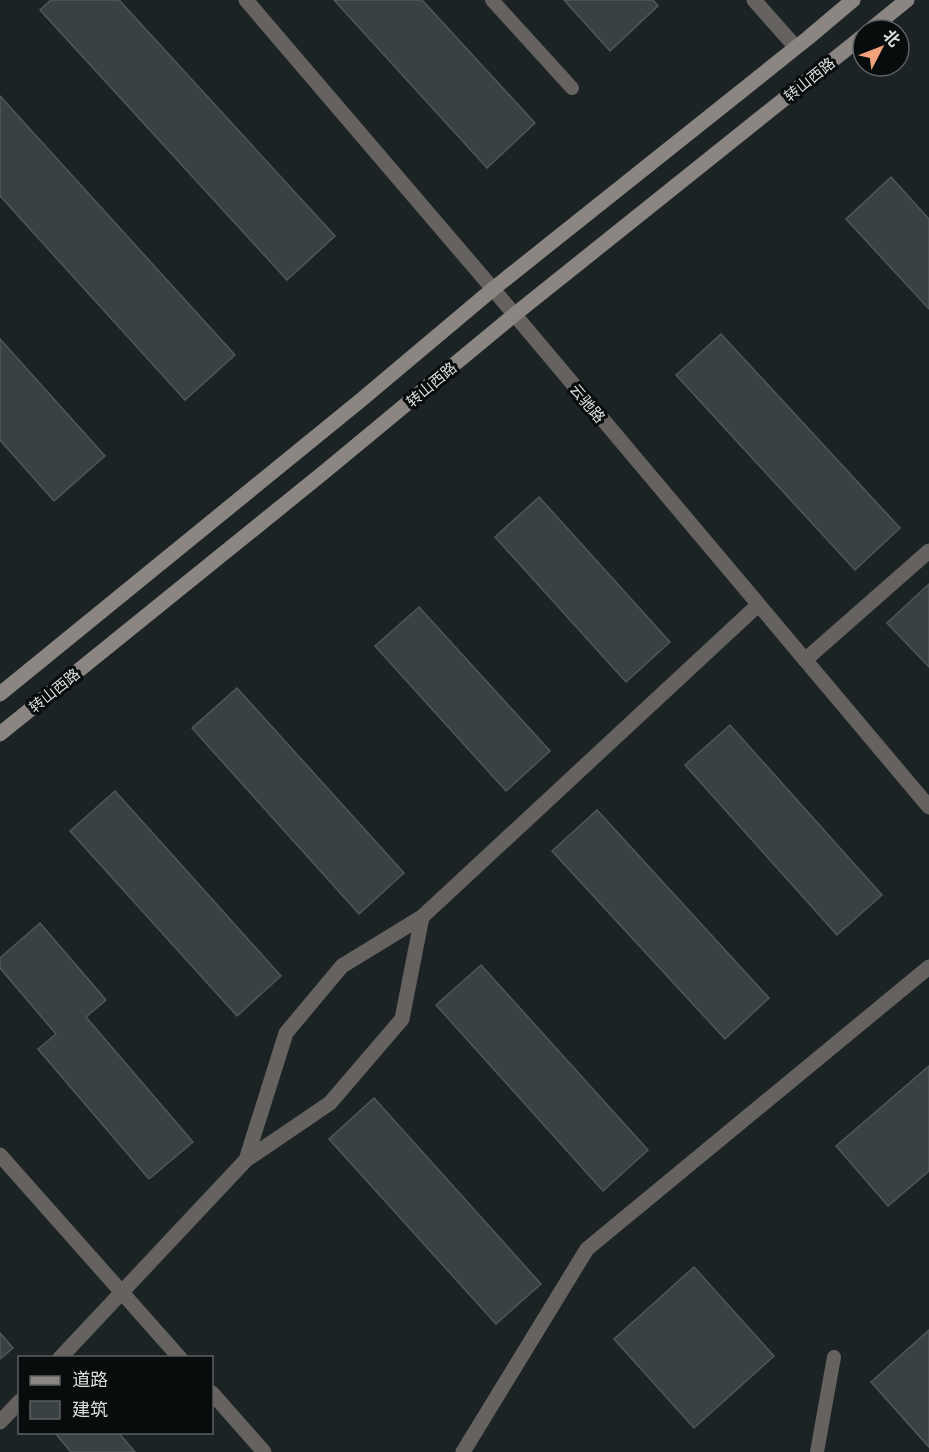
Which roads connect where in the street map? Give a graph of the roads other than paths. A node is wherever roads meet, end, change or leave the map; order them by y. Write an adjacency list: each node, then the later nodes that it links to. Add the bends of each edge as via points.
1 (246, 0): 10 (street, 云驰路)
2 (492, 0): 9 (lane)
3 (754, 0): 7 (street)
4 (853, 0): 10 (main road, 转山西路)
5 (907, 0): 6 (main road)
6 (885, 18)
7 (792, 43)
8 (851, 46): 11 (main road, 转山西路)
9 (572, 88)
10 (493, 289): 11 (street, 云驰路); 15 (main road, 转山西路)
11 (514, 315): 13 (street, 云驰路); 16 (main road, 转山西路)
12 (929, 551): 14 (street)
13 (758, 605): 14 (street, 云驰路); 18 (street)
14 (805, 660): 17 (street, 云驰路)
15 (0, 694)
16 (0, 734)
17 (929, 807)
18 (422, 917): 21 (street, via 342,966 286,1033); 21 (street, via 402,1019 330,1103)
19 (929, 968): 30 (street, via 587,1249)
20 (0, 1155): 22 (street)
21 (246, 1160): 22 (street)
22 (122, 1292): 23 (street); 24 (street)
23 (62, 1356)
24 (178, 1356)
25 (834, 1357): 31 (lane)
26 (213, 1394): 29 (street)
27 (18, 1403): 28 (street)
28 (0, 1422)
29 (264, 1452)
30 (463, 1452)
31 (817, 1452)

